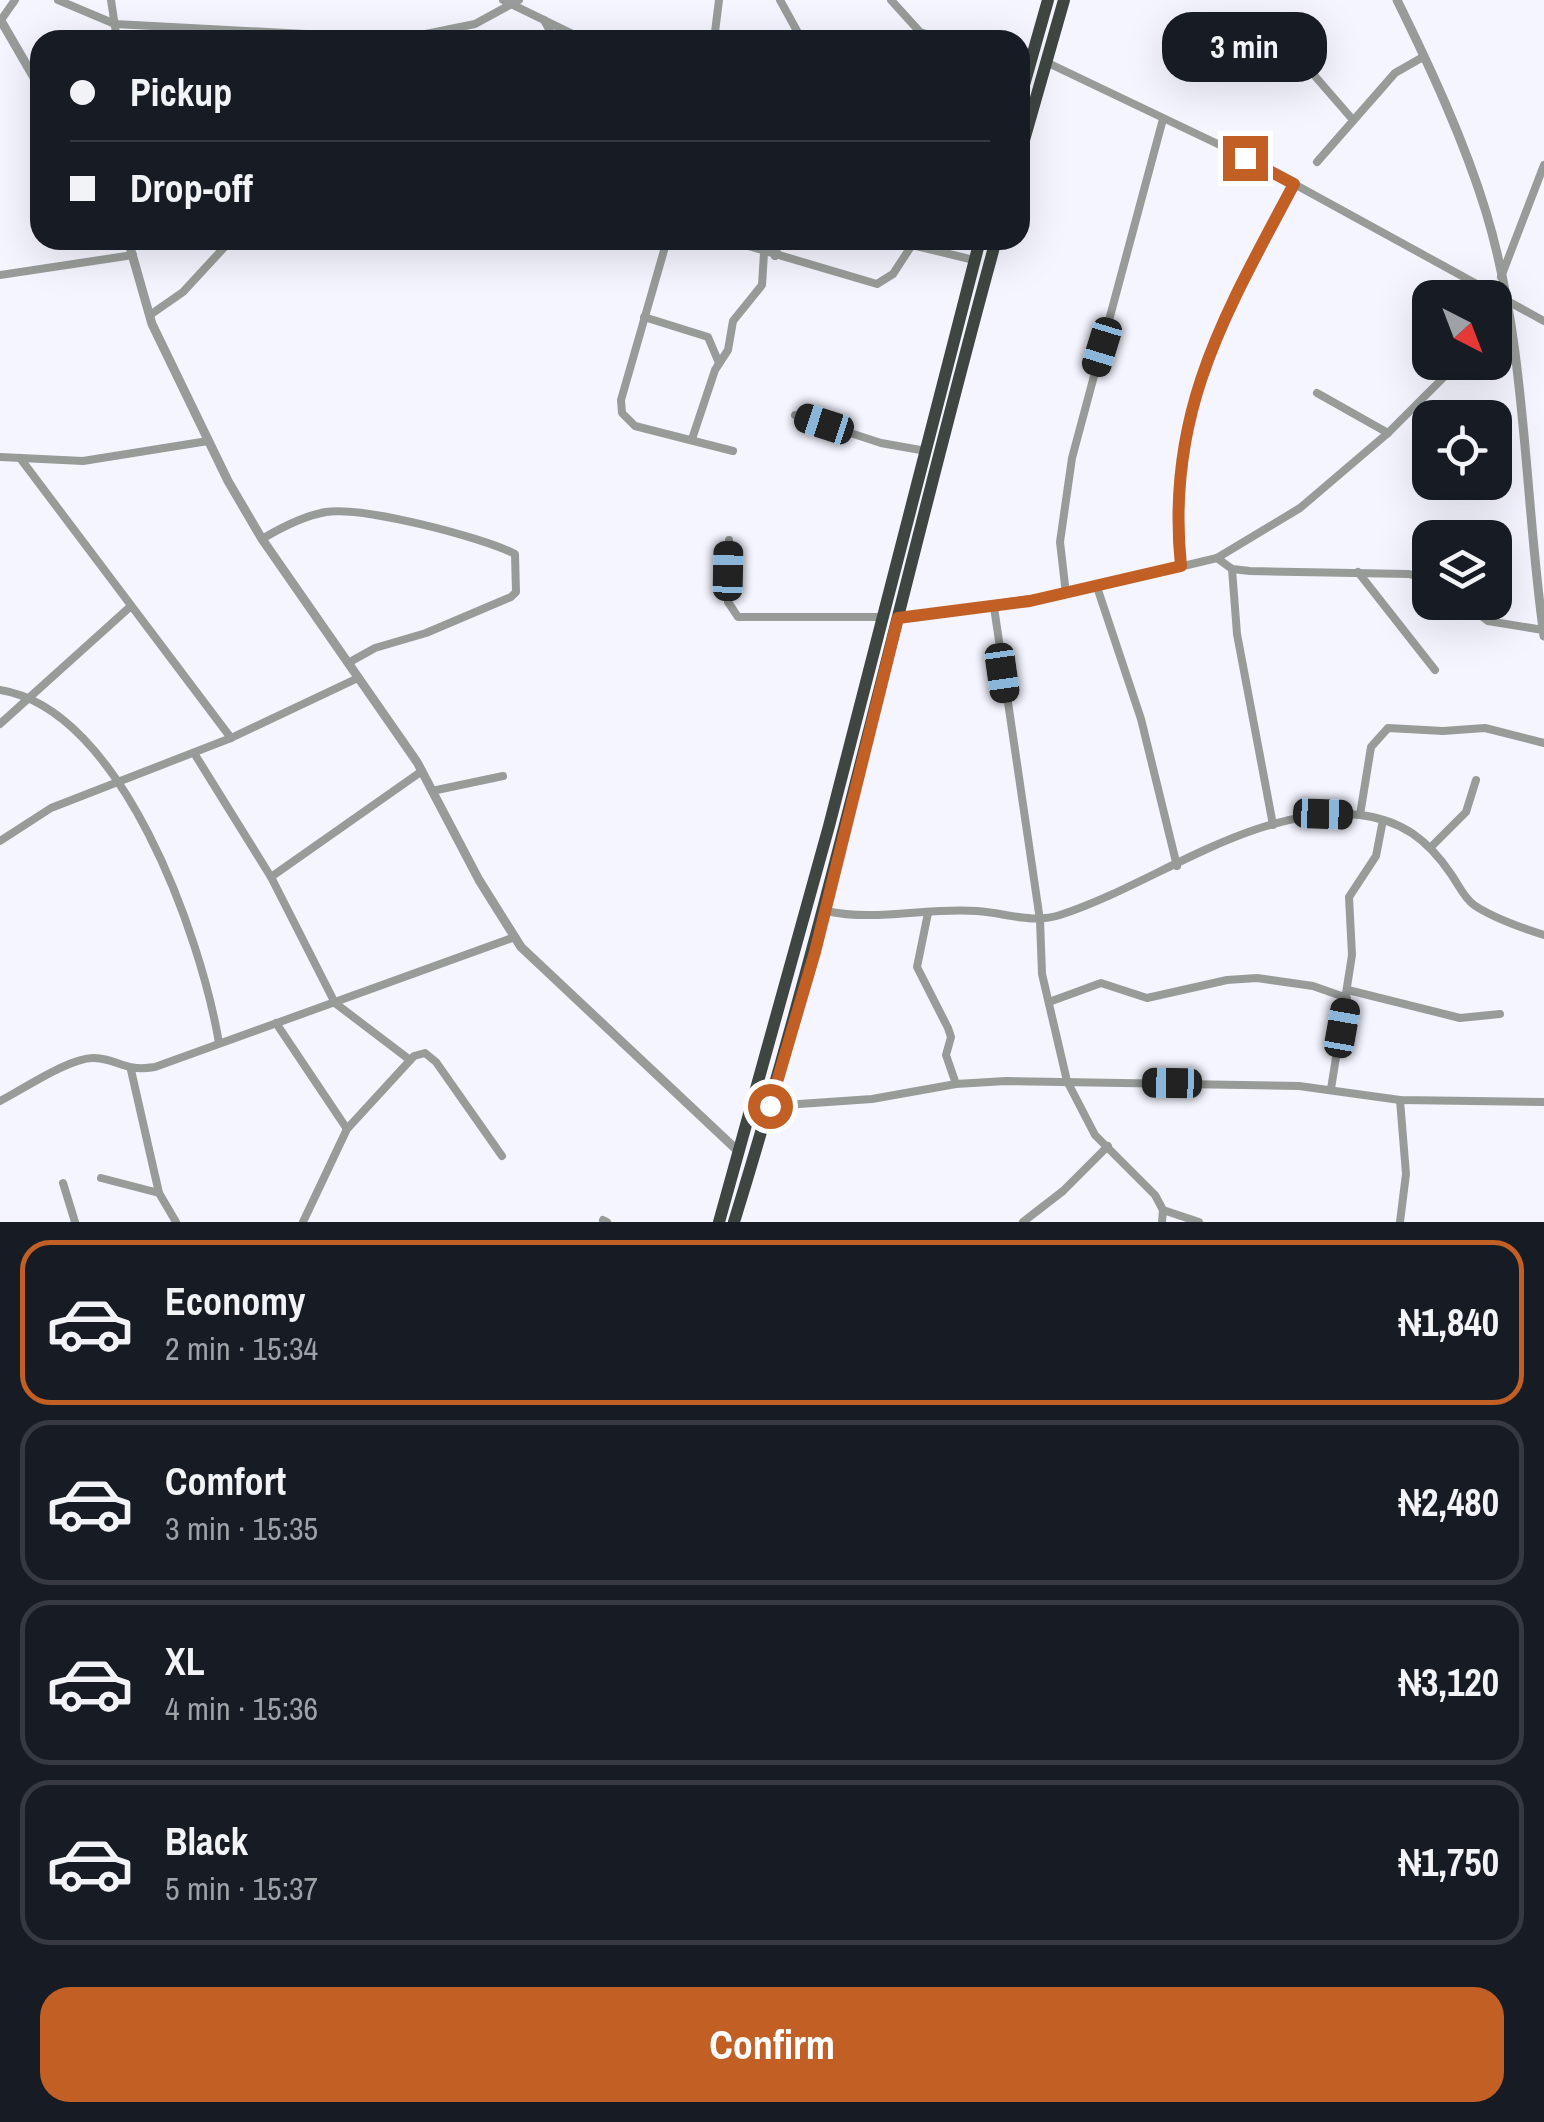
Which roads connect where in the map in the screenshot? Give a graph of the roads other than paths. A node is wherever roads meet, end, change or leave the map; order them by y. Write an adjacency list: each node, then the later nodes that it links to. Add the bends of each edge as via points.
1 (15, 0): 11 (street)
2 (58, 0): 13 (street)
3 (111, 0): 13 (street)
4 (719, 0): 19 (street)
5 (891, 0): 21 (street)
6 (1048, 0): 23 (highway)
7 (1064, 0): 25 (highway)
8 (1397, 0): 24 (street)
9 (784, 1): 20 (street)
10 (511, 2): 12 (street); 16 (street)
11 (0, 20): 26 (street)
12 (544, 20): 17 (street); 18 (street)
13 (115, 24): 14 (street); 15 (street)
14 (116, 30)
15 (217, 30)
16 (453, 30)
17 (550, 30)
18 (564, 30)
19 (715, 30)
20 (797, 30)
21 (918, 30)
22 (1300, 49): 29 (street)
23 (1030, 52)
24 (1423, 57): 29 (street, via 1395,73); 47 (street, via 1486,212)
25 (1046, 62): 27 (highway); 28 (street)
26 (30, 71)
27 (1030, 119)
28 (1164, 119): 32 (street); 75 (street, via 1072,458 1060,542)
29 (1353, 120): 30 (street)
30 (1317, 162)
31 (1544, 165): 47 (street)
32 (1294, 184): 48 (street); 69 (street, via 1208,350 1180,461 1175,508)
33 (132, 250): 43 (street)
34 (222, 250): 51 (street, via 183,292)
35 (664, 250): 52 (street)
36 (756, 250): 42 (street)
37 (776, 250): 44 (street)
38 (908, 250): 44 (street, via 878,284)
39 (938, 250): 45 (street)
40 (977, 250): 45 (highway)
41 (993, 250): 63 (highway)
42 (764, 253): 44 (street); 55 (street, via 762,286 733,321)
43 (134, 255): 46 (street); 51 (street)
44 (775, 256)
45 (974, 260): 63 (highway)
46 (0, 276)
47 (1500, 277): 49 (street)
48 (1464, 280)
49 (1500, 280)
50 (1512, 305): 53 (street)
51 (150, 315): 61 (street)
52 (644, 316): 55 (street, via 708,337); 60 (street, via 622,413 636,426)
53 (1544, 320)
54 (1512, 361): 74 (street)
55 (719, 363): 60 (street)
56 (1441, 380): 59 (street)
57 (1317, 393): 59 (street)
58 (796, 415): 63 (street)
59 (1388, 433): 68 (street, via 1300,508)
60 (692, 439): 62 (street)
61 (208, 441): 65 (street, via 83,461); 66 (street)
62 (733, 450)
63 (932, 452): 78 (highway)
64 (0, 457): 65 (street)
65 (20, 458): 76 (street)
66 (262, 539): 81 (street); 81 (street, via 289,523 350,511 515,554 511,597)
67 (729, 540): 78 (street, via 728,602 738,617)
68 (1217, 558): 69 (street); 70 (street)
69 (1181, 566): 73 (street)
70 (1232, 569): 71 (street); 97 (street, via 1237,634)
71 (1358, 572): 72 (street); 82 (street)
72 (1412, 575)
73 (1098, 587): 75 (street); 100 (street, via 1141,719)
74 (1542, 588): 80 (street)
75 (1066, 594): 77 (street)
76 (131, 606): 85 (street); 87 (street)
77 (994, 607): 78 (street); 104 (street)
78 (891, 617): 102 (highway); 124 (highway)
79 (1487, 620): 80 (street)
80 (1544, 633)
81 (348, 663): 83 (street)
82 (1435, 670)
83 (358, 678): 87 (street); 90 (street)
84 (0, 690): 85 (street)
85 (33, 697): 86 (street); 93 (street, via 76,731)
86 (0, 724)
87 (231, 738): 89 (street)
88 (1544, 743): 95 (street, via 1485,728 1388,728 1371,747)
89 (194, 752): 93 (street); 101 (street)
90 (422, 770): 94 (street); 101 (street)
91 (504, 776): 94 (street)
92 (1476, 780): 99 (street, via 1466,812)
93 (120, 781): 98 (street, via 51,808); 112 (street, via 201,958)
94 (432, 791): 106 (street)
95 (1360, 815): 96 (street); 97 (street, via 1323,814)
96 (1383, 820): 99 (street); 107 (street, via 1376,856 1350,897)
97 (1273, 825): 100 (street)
98 (0, 841)
99 (1432, 847): 105 (street, via 1475,905)
100 (1177, 866): 104 (street)
101 (271, 877): 109 (street)
102 (826, 911): 103 (street); 121 (highway)
103 (928, 913): 104 (street); 116 (street, via 917,967 948,1028 946,1055)
104 (1040, 920): 108 (street)
105 (1544, 934)
106 (514, 938): 109 (street); 124 (street)
107 (1347, 994): 108 (street, via 1257,978 1147,998 1101,983); 110 (street, via 1447,1016); 117 (street)
108 (1049, 1002): 115 (street)
109 (335, 1003): 111 (street); 113 (street)
110 (1500, 1014)
111 (276, 1022): 112 (street); 122 (street)
112 (219, 1044): 114 (street)
113 (410, 1060): 122 (street); 125 (street, via 426,1053 436,1062)
114 (131, 1070): 119 (street, via 94,1058 77,1061); 128 (street)
115 (1067, 1082): 116 (street); 117 (street); 123 (street, via 1084,1121)
116 (956, 1084): 121 (street, via 872,1099)
117 (1331, 1089): 118 (street)
118 (1400, 1100): 120 (street); 138 (street, via 1406,1174)
119 (0, 1101)
120 (1544, 1102)
121 (770, 1106): 134 (highway)
122 (346, 1128): 132 (street)
123 (1108, 1146): 129 (street); 135 (street)
124 (739, 1152): 133 (highway)
125 (502, 1156)
126 (102, 1178): 128 (street)
127 (62, 1184): 130 (street)
128 (159, 1193): 131 (street)
129 (1163, 1210): 136 (street); 137 (street)
130 (76, 1222)
131 (176, 1222)
132 (303, 1222)
133 (719, 1222)
134 (734, 1222)
135 (1022, 1222)
136 (1162, 1222)
137 (1199, 1222)
138 (1400, 1222)

